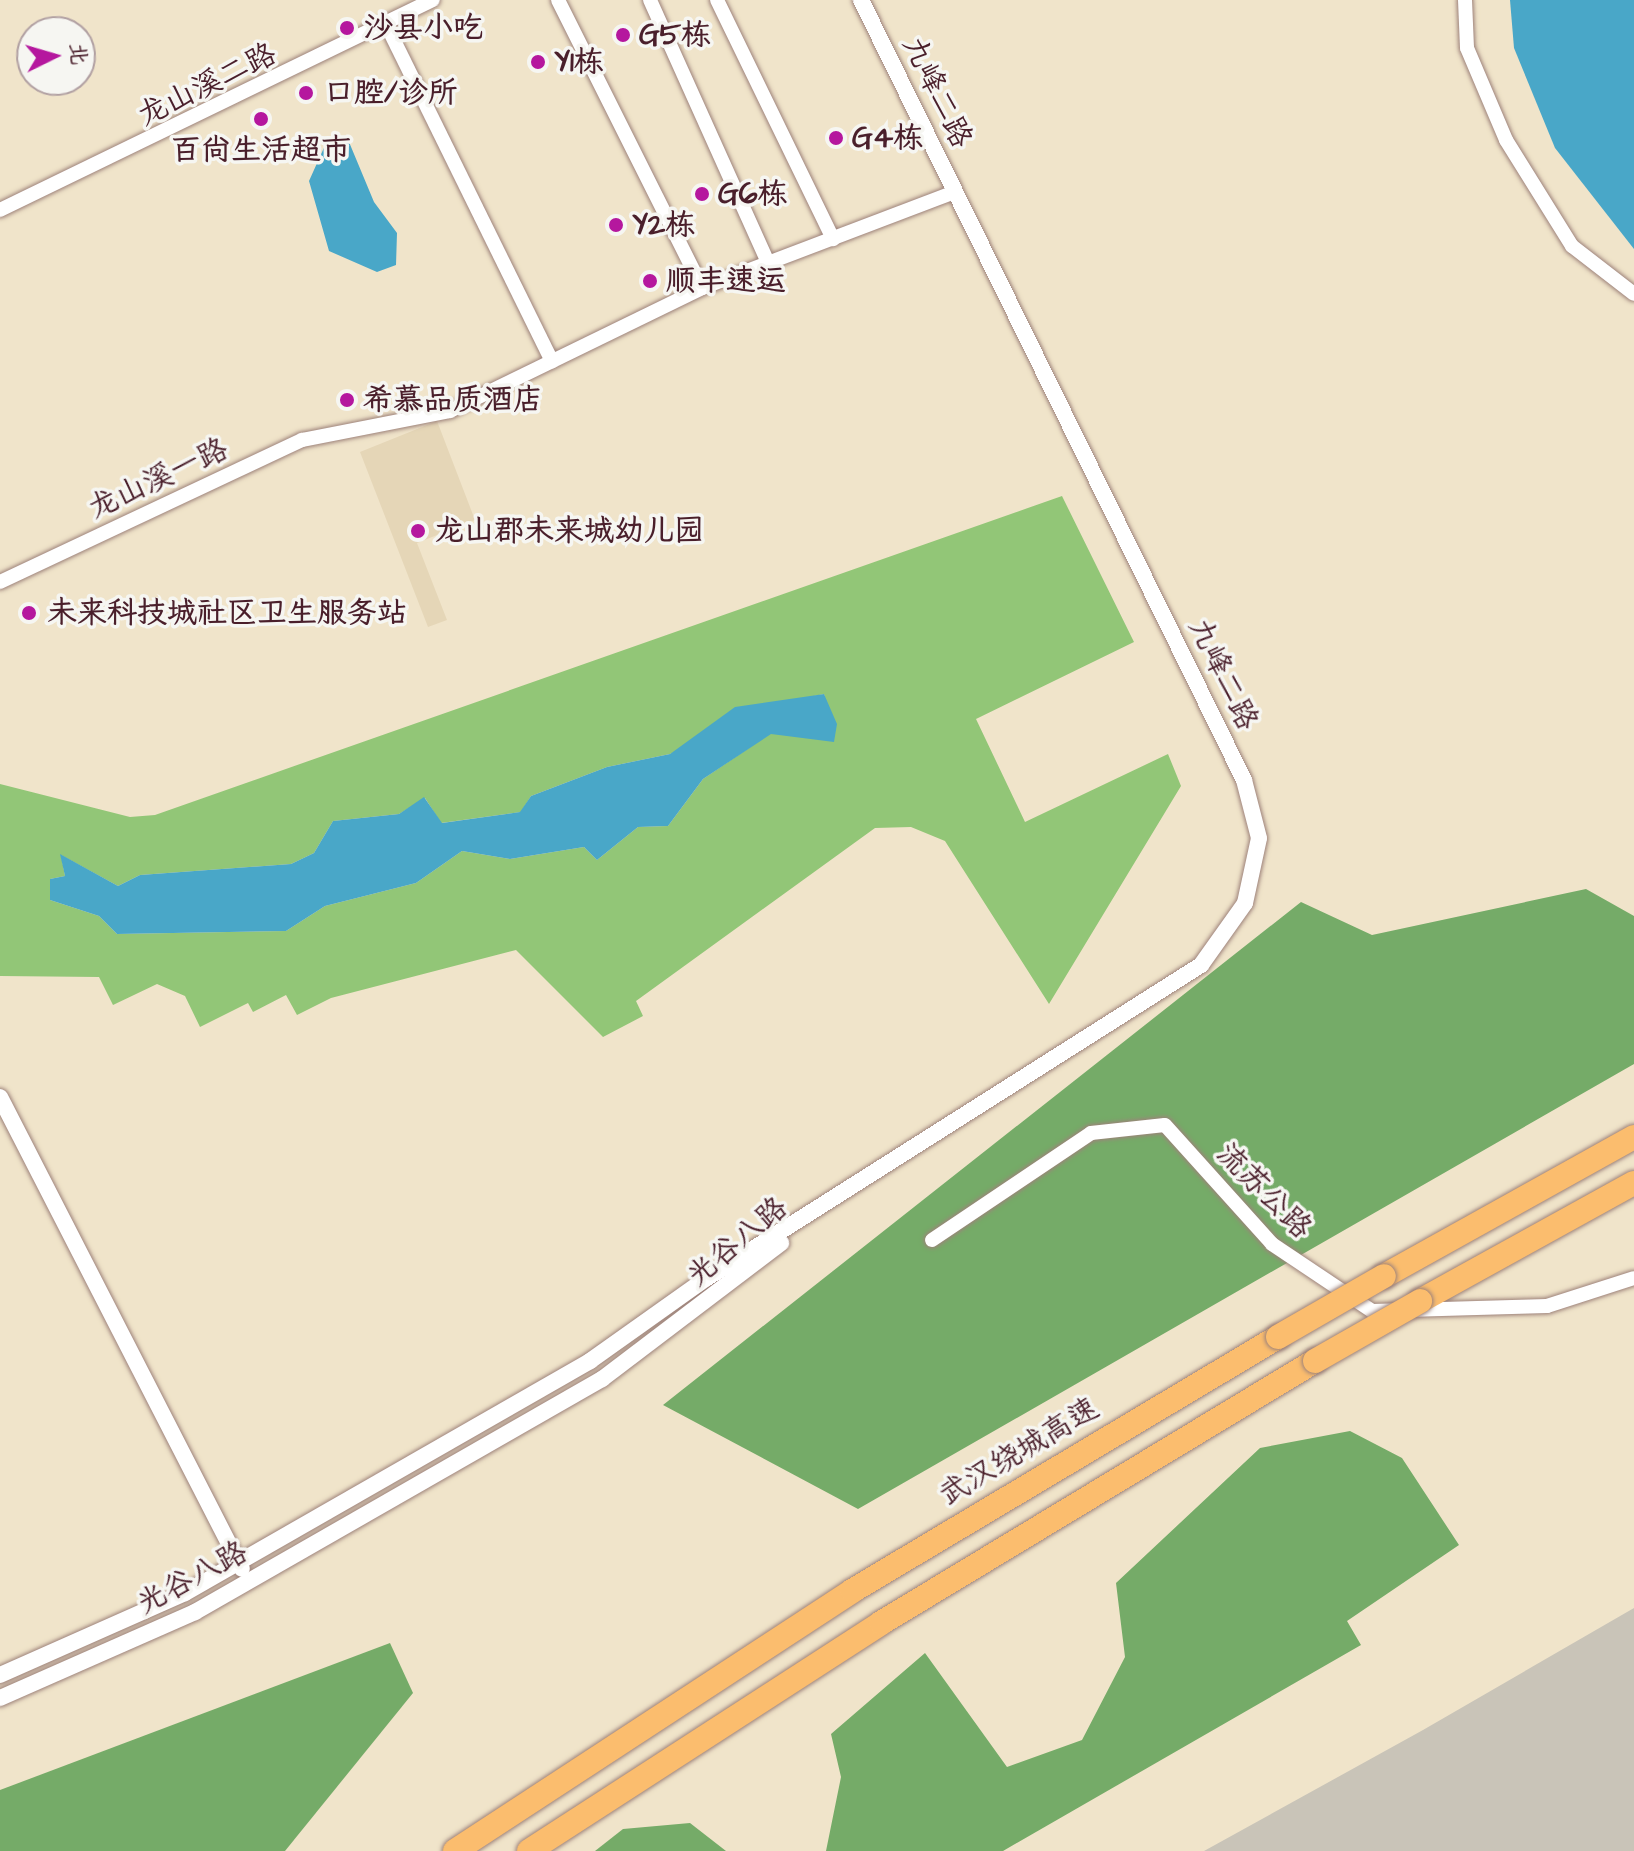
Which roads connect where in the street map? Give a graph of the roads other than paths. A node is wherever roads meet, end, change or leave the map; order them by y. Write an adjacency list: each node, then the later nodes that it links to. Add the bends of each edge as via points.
1 (433, 0): 7 (street, 龙山溪二路)
2 (558, 0): 12 (street)
3 (650, 0): 11 (street)
4 (717, 0): 10 (street)
5 (861, 0): 8 (street, 九峰二路)
6 (1465, 0): 13 (street, via 1467,48 1506,140 1572,246)
7 (386, 24): 9 (street, 龙山溪二路); 14 (street)
8 (955, 192): 10 (street, 龙山溪一路); 19 (street, 九峰二路, via 1244,780 1259,838 1245,903 1201,965)
9 (0, 210)
10 (833, 239): 11 (street, 龙山溪一路)
11 (768, 263): 12 (street, 龙山溪一路)
12 (702, 288): 14 (street, 龙山溪一路)
13 (1634, 294)
14 (552, 361): 15 (street, 龙山溪一路, via 450,411 302,440)
15 (0, 582)
16 (0, 1097): 22 (street)
17 (1634, 1137): 26 (highway, 武汉绕城高速, bridge, via 1278,1337 865,1583)
18 (1634, 1183): 27 (highway, bridge, via 1315,1361 881,1623)
19 (816, 1213): 22 (street, 光谷八路, via 590,1361); 23 (street, 光谷八路, via 720,1296 602,1379)
20 (932, 1240): 21 (street, 流苏公路, via 1091,1133 1165,1125 1272,1244 1372,1311 1547,1306)
21 (1634, 1278)
22 (238, 1562): 23 (street); 24 (street, 光谷八路)
23 (248, 1581): 25 (street, 光谷八路)
24 (0, 1675)
25 (0, 1698)
26 (455, 1851)
27 (529, 1851)

